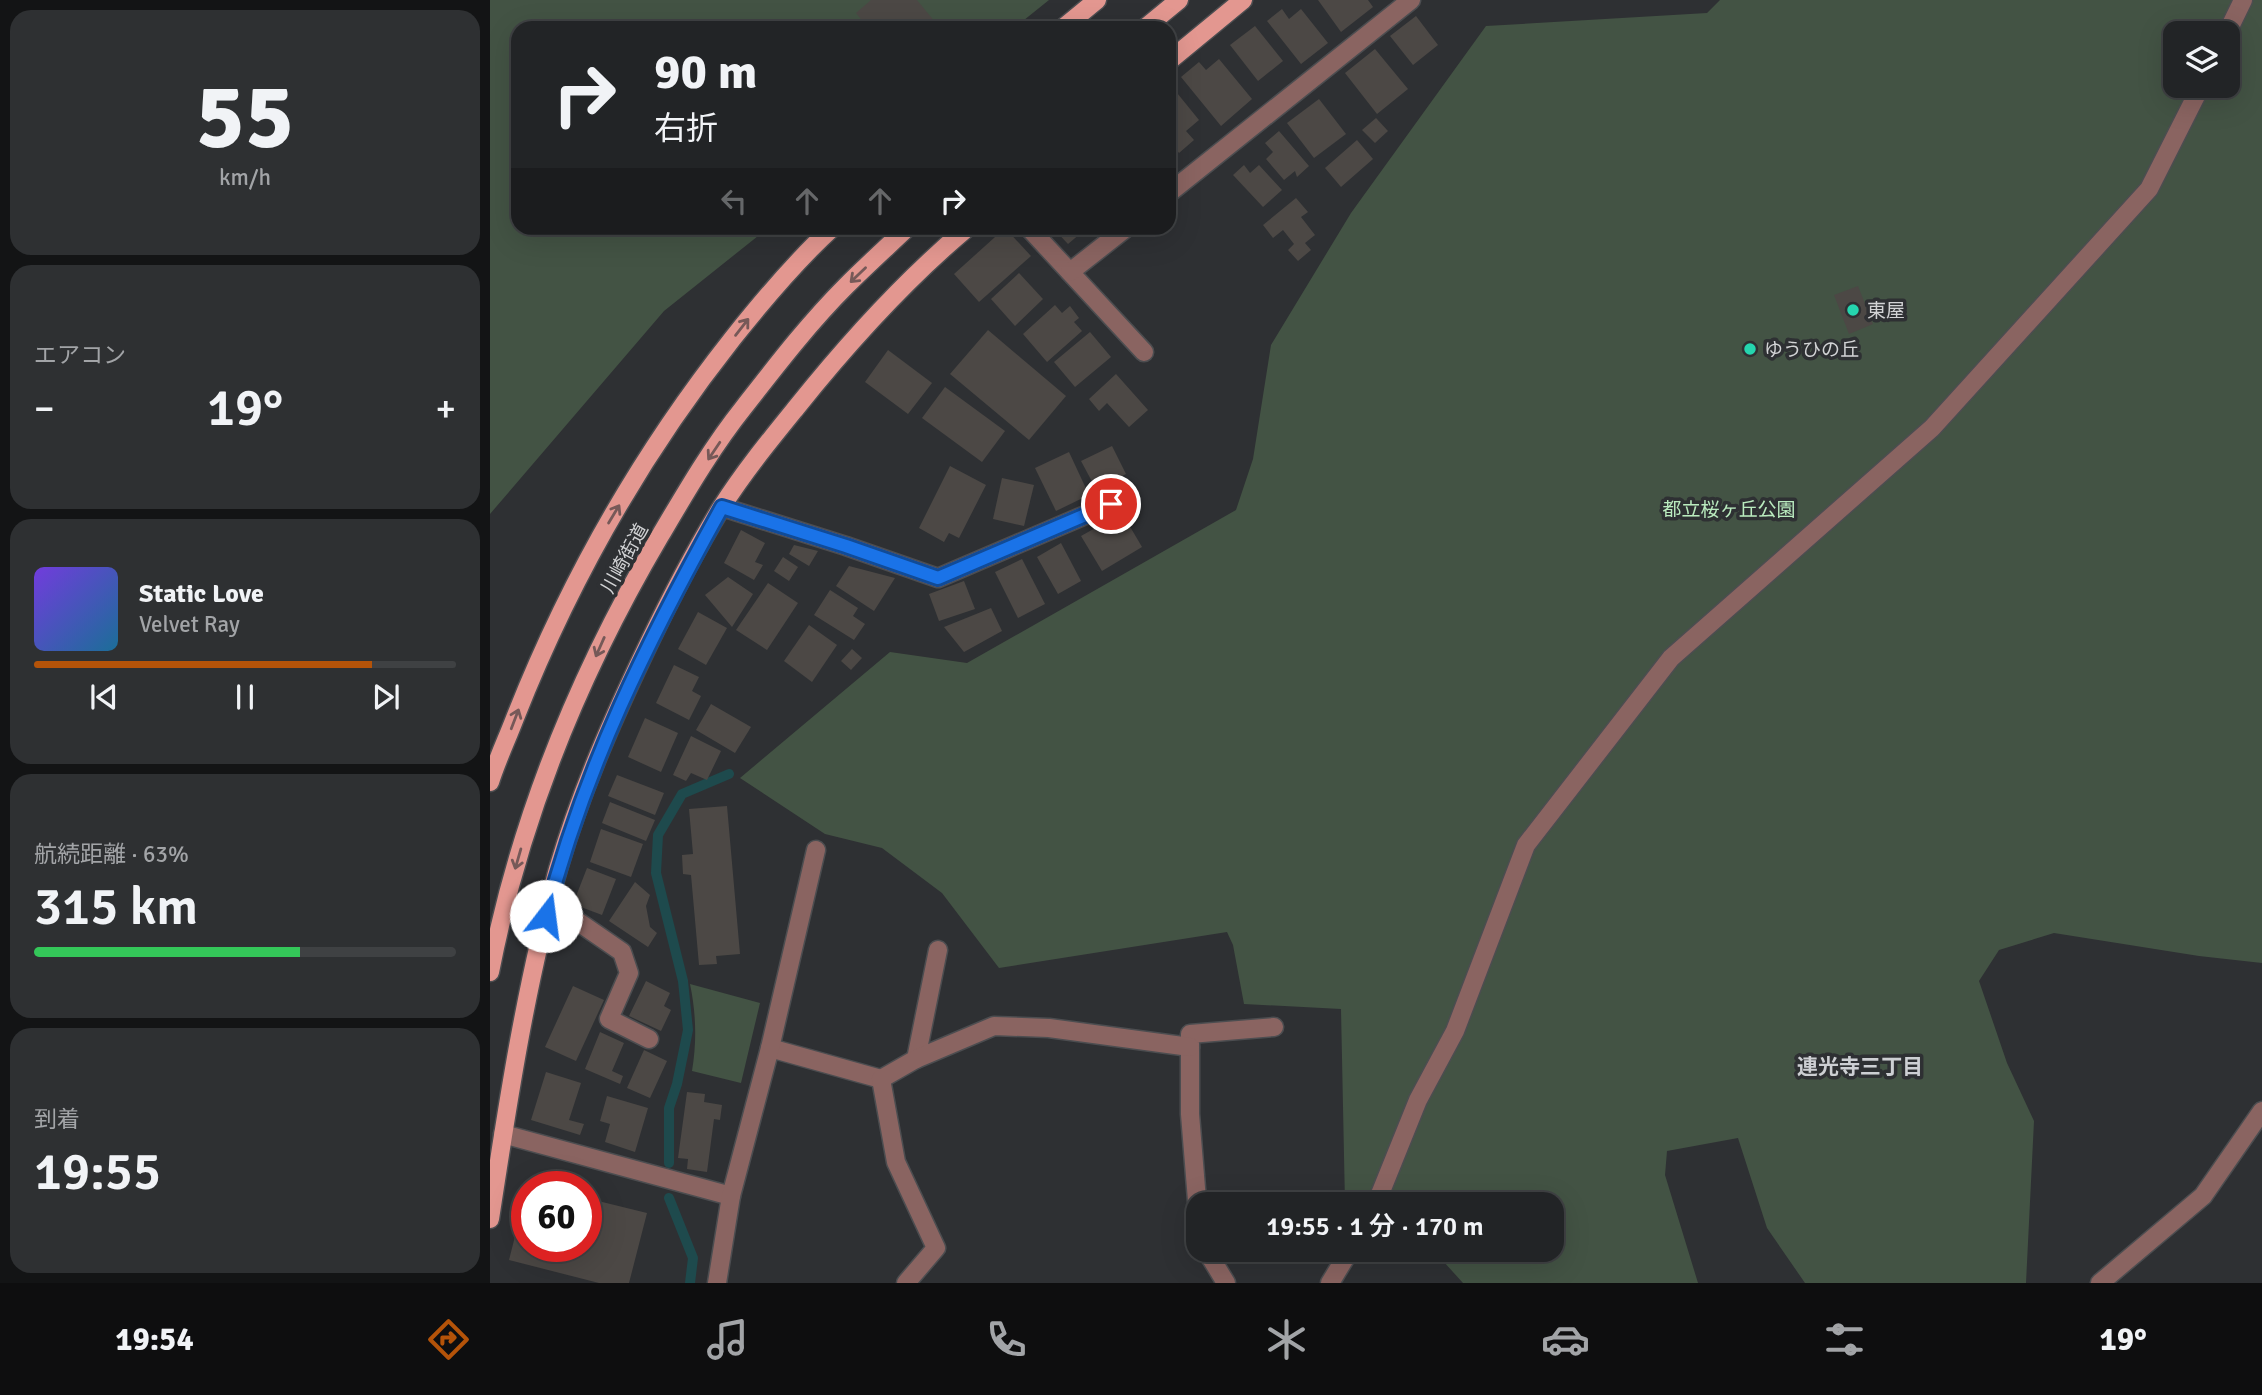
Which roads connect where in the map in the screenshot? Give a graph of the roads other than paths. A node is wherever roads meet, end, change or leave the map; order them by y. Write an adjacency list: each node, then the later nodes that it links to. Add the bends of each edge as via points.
1 (1097, 0): 6 (main road)
2 (1179, 0): 7 (main road)
3 (1243, 0): 9 (main road)
4 (1411, 0): 11 (street)
5 (2243, 0): 8 (street)
6 (1072, 21)
7 (1154, 21)
8 (2233, 21)
9 (1176, 55)
10 (2195, 98): 35 (street, via 2149,189 1932,428 1671,658 1526,845 1455,1031 1418,1100)
11 (1176, 187)
12 (824, 235): 21 (main road, 川崎街道, one-way to 12, via 562,608 653,449 754,312)
13 (900, 235): 25 (main road, 川崎街道, one-way to 25, via 844,288 742,409 639,572 605,637 541,789 518,858)
14 (959, 235): 20 (main road, via 825,372)
15 (1036, 235): 17 (street)
16 (1117, 235): 17 (street)
17 (1070, 272): 18 (street)
18 (1144, 352)
19 (1111, 504): 20 (street, via 938,578)
20 (722, 507): 23 (main road, via 669,603 605,737)
21 (490, 782)
22 (816, 850): 29 (street)
23 (551, 896): 27 (street, via 577,921 622,951 629,973 610,1018); 33 (main road, via 535,956)
24 (938, 950): 30 (street)
25 (490, 972)
26 (1274, 1027): 28 (street)
27 (649, 1039)
28 (1190, 1040): 30 (street, via 994,1026); 34 (street)
29 (770, 1048): 31 (street); 36 (street)
30 (916, 1059): 31 (street)
31 (881, 1079): 41 (street, via 896,1162 936,1248)
32 (2262, 1111): 44 (street, via 2203,1196)
33 (503, 1134): 36 (street); 37 (main road)
34 (1196, 1192)
35 (1381, 1192)
36 (731, 1196): 40 (street)
37 (490, 1219)
38 (1213, 1262): 42 (street)
39 (1343, 1262): 43 (street)
40 (717, 1283)
41 (906, 1283)
42 (1226, 1283)
43 (1330, 1283)
44 (2100, 1283)

